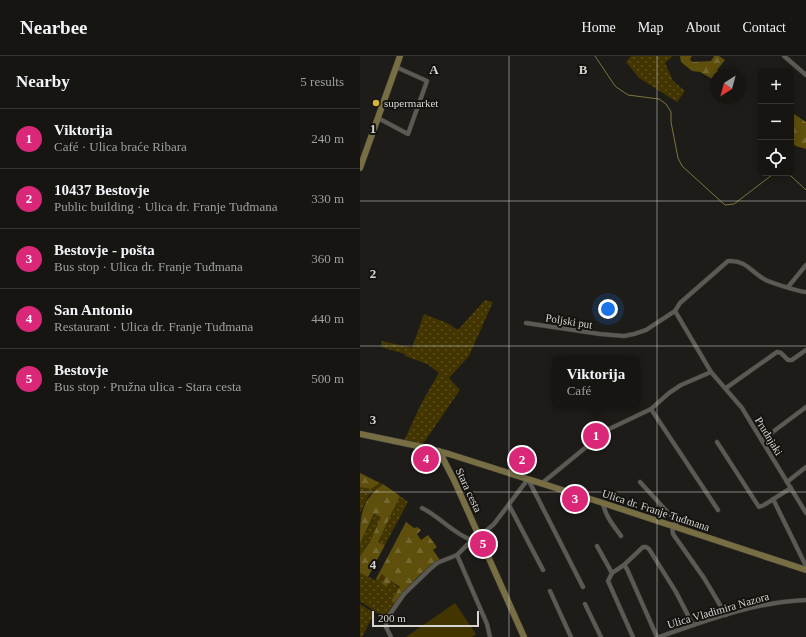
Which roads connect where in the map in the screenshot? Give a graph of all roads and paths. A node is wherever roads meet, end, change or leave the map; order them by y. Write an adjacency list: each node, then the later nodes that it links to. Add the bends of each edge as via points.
1 (400, 56): 3 (main road)
2 (784, 56): 4 (street)
3 (396, 67): 5 (main road); 5 (street, via 427,80 408,134)
4 (806, 75)
5 (378, 118): 6 (main road)
6 (360, 168)
7 (806, 265): 8 (street)
8 (788, 287): 9 (street); 10 (street, Poljski put, via 764,279 745,264 728,261 680,303)
9 (806, 292)
10 (675, 311): 11 (street, Poljski put, via 646,330 624,336); 13 (street, Prudnjaki)
11 (526, 323)
12 (806, 350): 14 (street, via 792,360 777,352)
13 (711, 372): 14 (street, Prudnjaki); 16 (street, via 681,386)
14 (726, 388): 18 (street, Prudnjaki)
15 (806, 407): 18 (street)
16 (651, 409): 25 (street, via 608,430); 31 (street)
17 (360, 434): 20 (main road, Ulica dr. Franje Tuđmana)
18 (762, 440): 24 (street, Prudnjaki)
19 (717, 442): 27 (street, via 757,506 761,507)
20 (439, 451): 22 (main road, Ulica dr. Franje Tuđmana); 35 (main road, Stara cesta)
21 (806, 467): 24 (street)
22 (528, 479): 25 (main road, Ulica dr. Franje Tuđmana); 29 (street); 44 (street)
23 (640, 482): 33 (street, via 672,517 676,523)
24 (787, 482): 26 (street, Prudnjaki)
25 (541, 484): 28 (main road, Ulica dr. Franje Tuđmana)
26 (791, 488): 27 (street); 32 (street, Prudnjaki)
27 (773, 499): 40 (street)
28 (603, 503): 33 (main road, Ulica dr. Franje Tuđmana); 34 (street, via 604,510)
29 (509, 505): 35 (street, via 494,524); 41 (street)
30 (422, 508): 36 (street, via 462,536)
31 (718, 510)
32 (806, 513)
33 (675, 527): 42 (main road, Ulica dr. Franje Tuđmana); 48 (street, via 672,534 704,578)
34 (621, 536)
35 (479, 537): 36 (street); 52 (main road, Stara cesta)
36 (472, 540): 38 (street)
37 (597, 546): 43 (street)
38 (457, 555): 50 (street, via 433,566 404,594 386,620); 51 (street)
39 (624, 565): 43 (street); 49 (street, via 646,547 676,592); 56 (street)
40 (806, 566)
41 (542, 570)
42 (806, 570)
43 (612, 573): 55 (street, via 608,582)
44 (584, 587)
45 (550, 591): 53 (street)
46 (806, 600): 48 (street, Ulica Vladimira Nazora, via 776,602)
47 (585, 604): 54 (street)
48 (726, 615): 49 (street, Ulica Vladimira Nazora)
49 (693, 625): 56 (street, Ulica Vladimira Nazora)
50 (391, 637)
51 (490, 637)
52 (524, 637)
53 (571, 637)
54 (601, 637)
55 (633, 637)
56 (658, 637)

